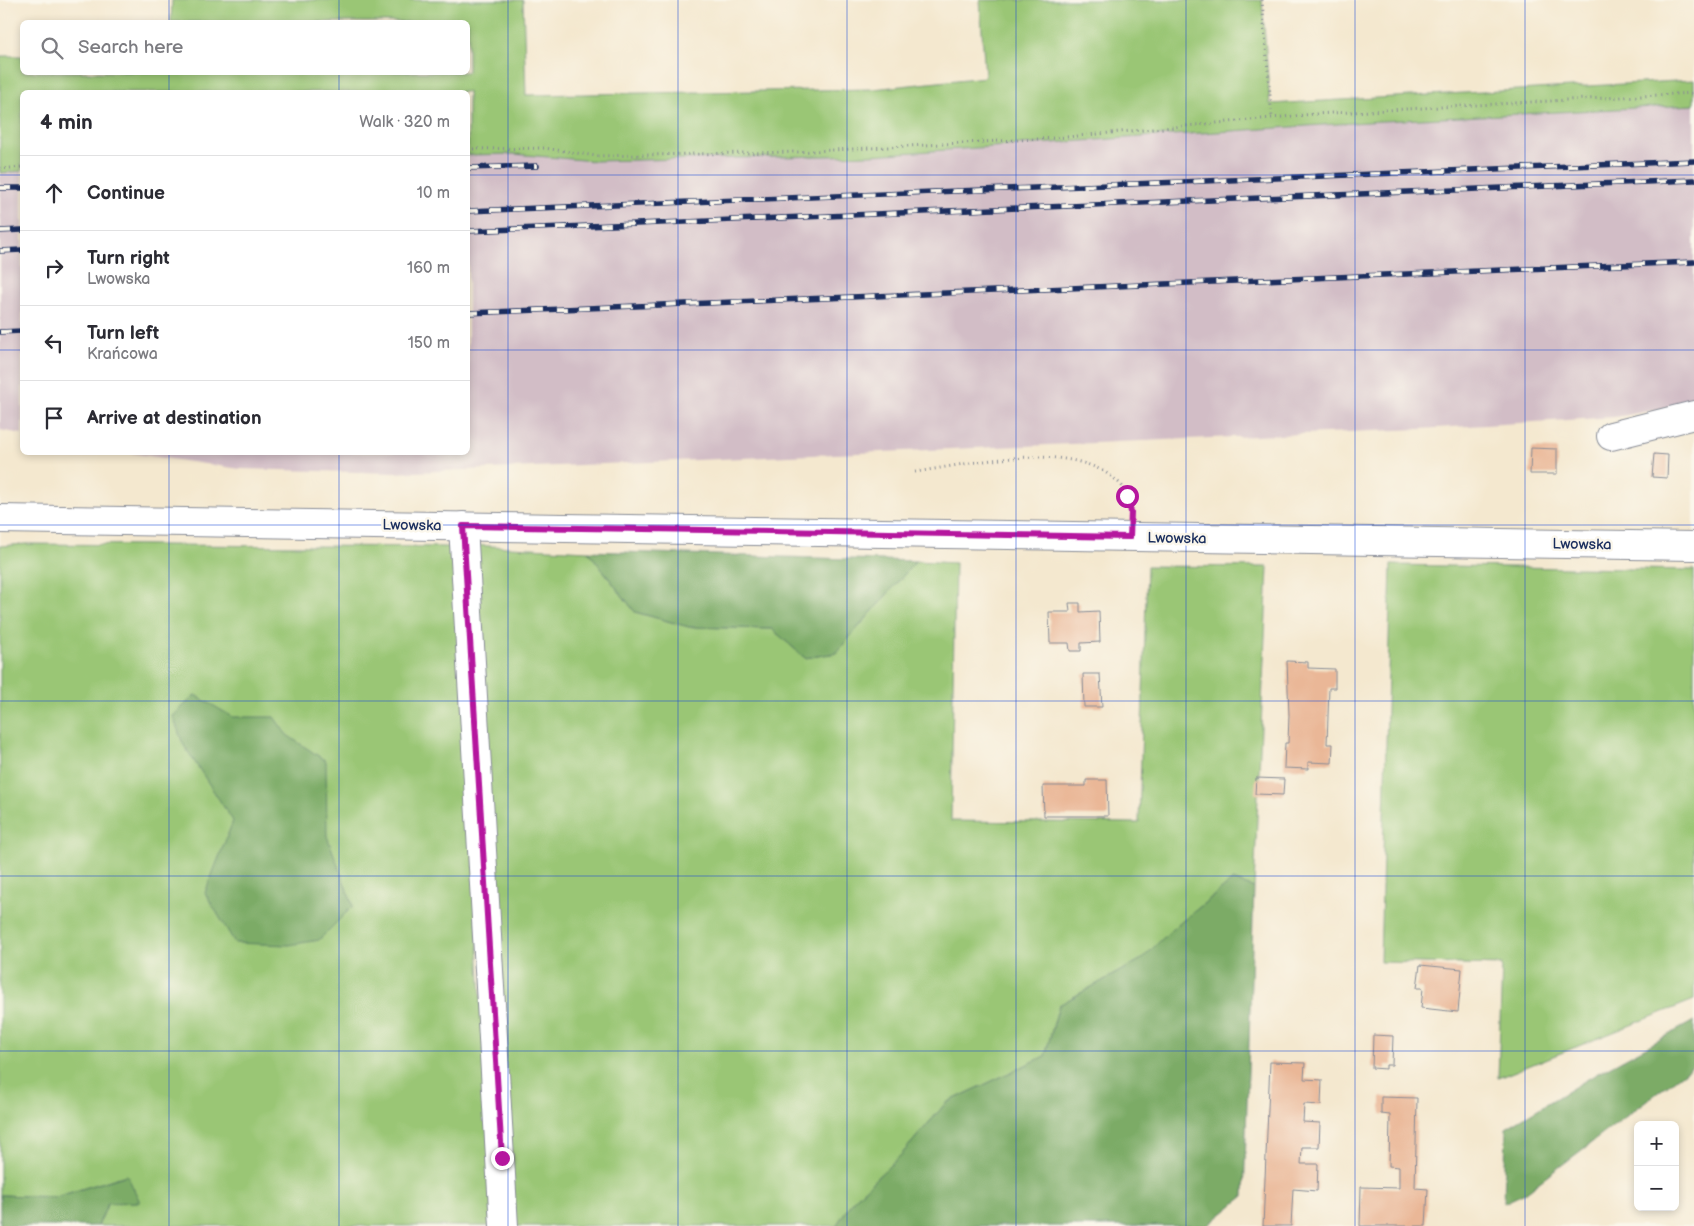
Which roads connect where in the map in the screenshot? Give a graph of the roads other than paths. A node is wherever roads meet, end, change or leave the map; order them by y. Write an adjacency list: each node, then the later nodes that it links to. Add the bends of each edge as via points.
1 (1694, 415): 2 (main road)
2 (1611, 436)
3 (0, 520): 4 (main road, Lwowska)
4 (463, 526): 5 (main road, Lwowska); 6 (main road)
5 (1694, 546)
6 (504, 1226)

